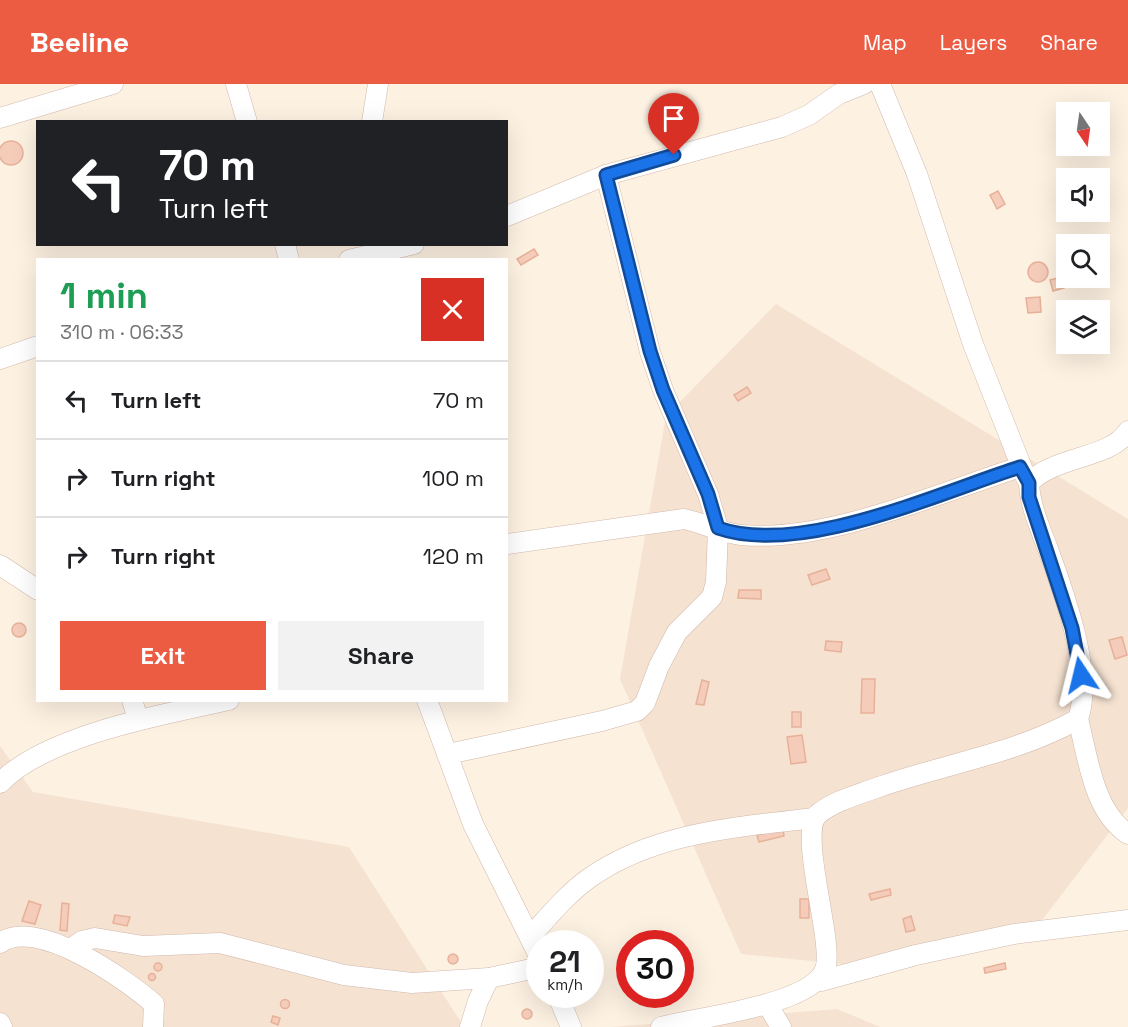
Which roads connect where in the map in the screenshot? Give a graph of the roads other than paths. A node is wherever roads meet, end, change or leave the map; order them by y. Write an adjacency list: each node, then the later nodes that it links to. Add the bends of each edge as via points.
1 (113, 84): 6 (street)
2 (236, 84): 7 (street)
3 (378, 84): 8 (street)
4 (864, 84): 9 (street, via 782,127)
5 (880, 84): 16 (street, via 917,174 973,344)
6 (0, 118)
7 (246, 120)
8 (372, 120)
9 (606, 175): 10 (street); 17 (street, via 650,351)
10 (508, 216)
11 (405, 246): 12 (street)
12 (353, 258)
13 (36, 347): 14 (street)
14 (0, 359)
15 (1127, 438): 16 (street)
16 (1025, 475): 17 (street, via 807,531 776,536 738,535); 24 (street, via 1079,659 1083,696)
17 (718, 528): 18 (street, via 684,519); 25 (street, via 712,597 677,632 645,703 637,711)
18 (508, 544)
19 (0, 565): 20 (street)
20 (36, 589)
21 (210, 702): 23 (street)
22 (428, 702): 25 (street)
23 (135, 710): 26 (street, via 37,757)
24 (1078, 719): 27 (street, via 1031,741 840,802); 28 (street, via 1104,805 1115,823)
25 (448, 754): 30 (street, via 473,824)
26 (0, 783)
27 (815, 818): 31 (street, via 721,829 664,843 624,859 588,880); 36 (street, via 813,857 826,946)
28 (1128, 834)
29 (1128, 920): 36 (street, via 1014,934)
30 (526, 930)
31 (537, 930)
32 (1, 939): 33 (street, via 28,937)
33 (72, 948): 35 (street, via 95,938 143,946 220,943 344,975 412,983); 41 (street, via 154,1004)
34 (526, 971): 35 (street)
35 (489, 978): 42 (street)
36 (821, 981): 37 (street, via 797,995)
37 (767, 1004): 44 (street); 45 (street)
38 (563, 1008): 43 (street)
39 (0, 1023): 40 (street)
40 (2, 1027)
41 (153, 1027)
42 (470, 1027)
43 (572, 1027)
44 (662, 1027)
45 (781, 1027)

